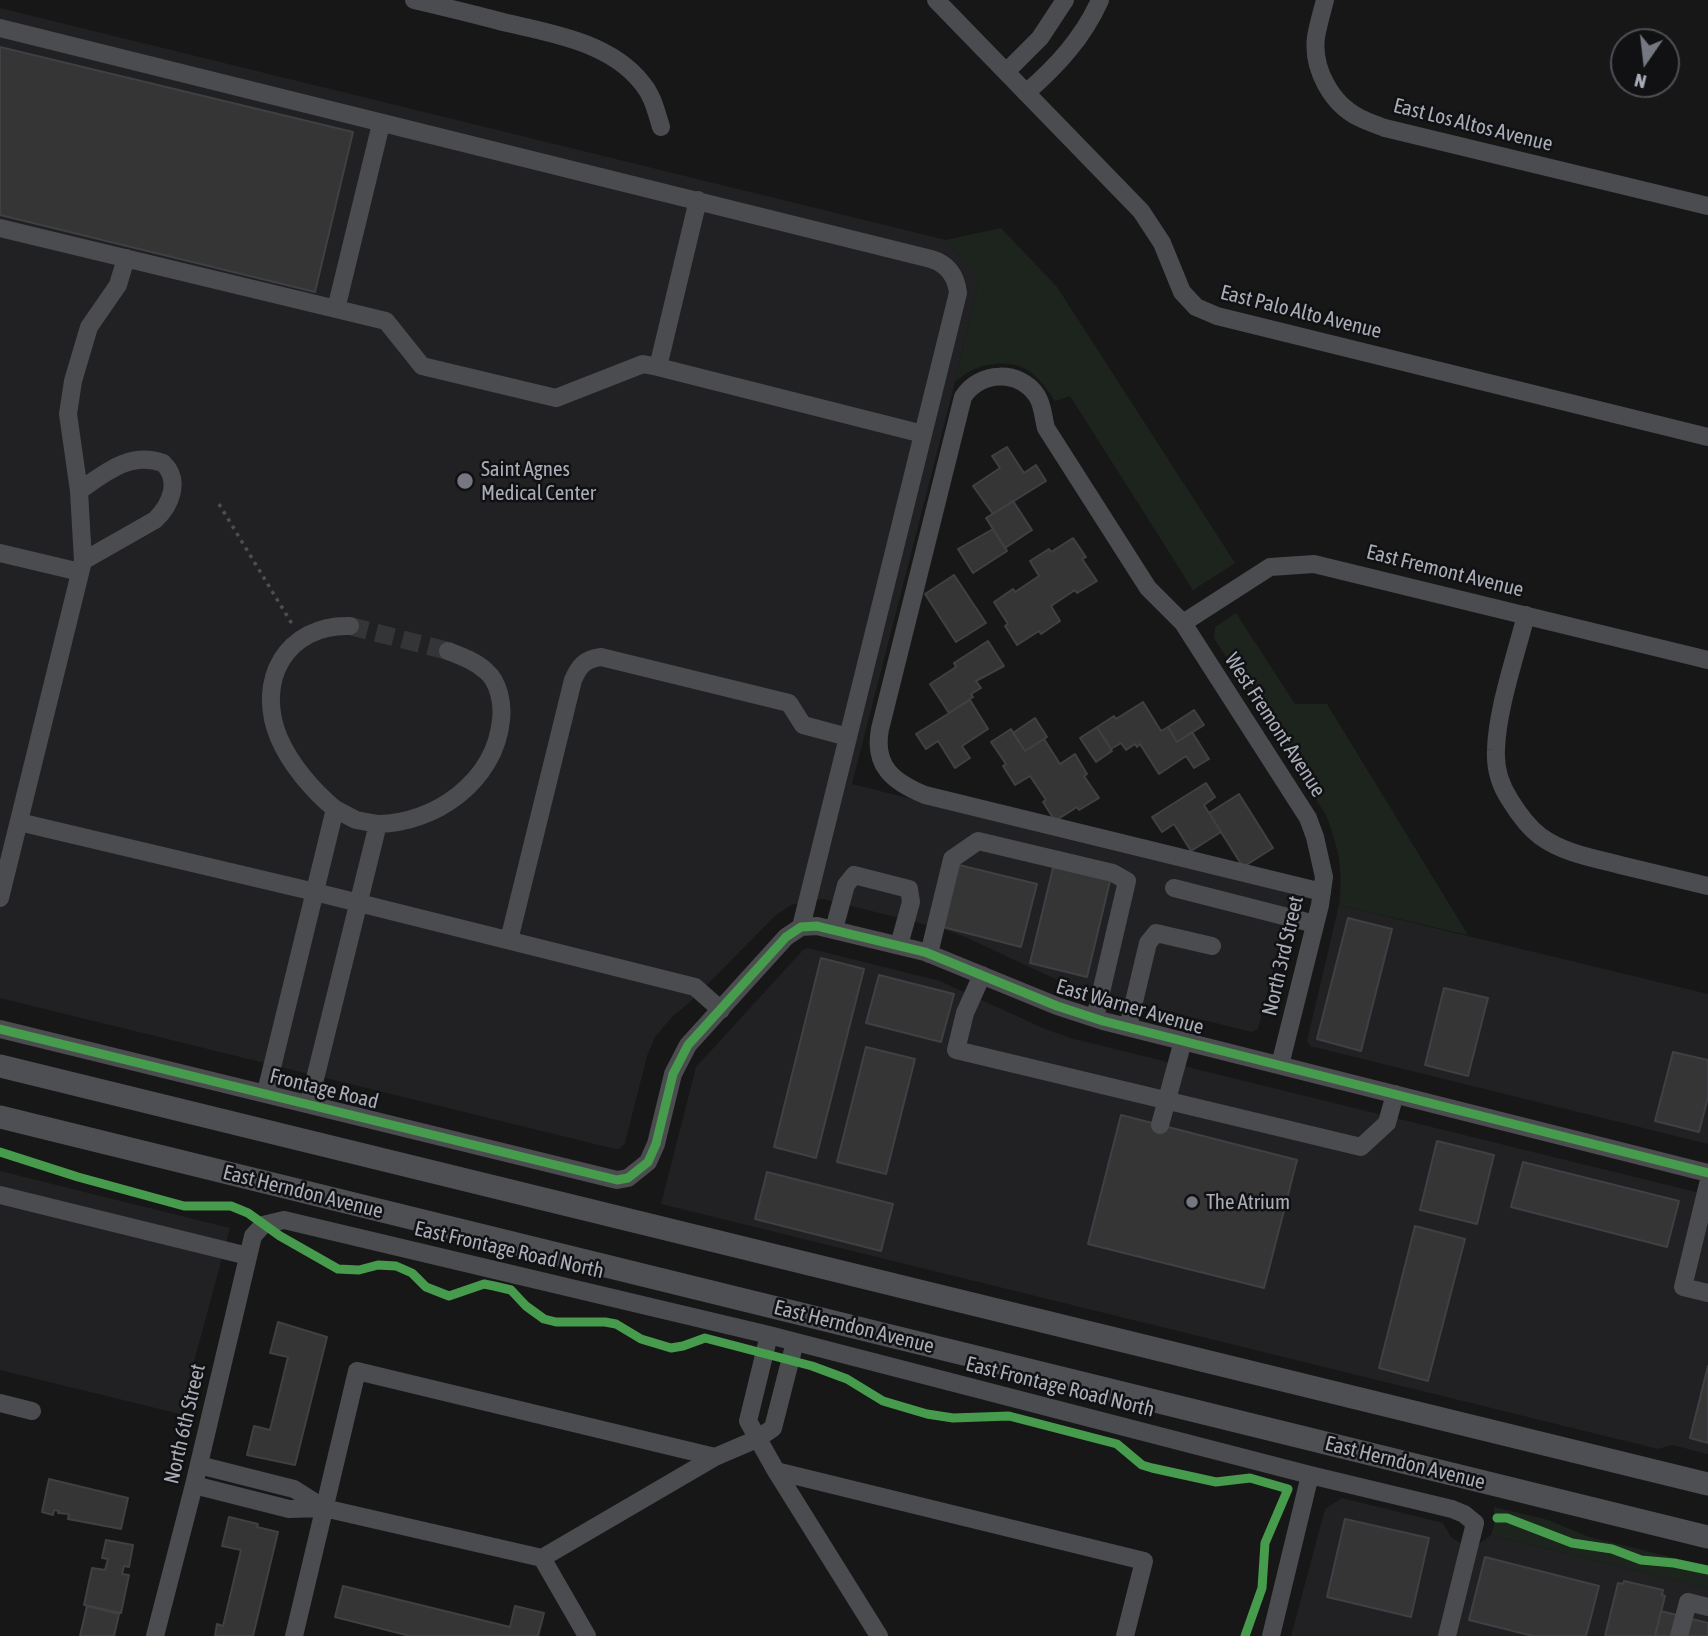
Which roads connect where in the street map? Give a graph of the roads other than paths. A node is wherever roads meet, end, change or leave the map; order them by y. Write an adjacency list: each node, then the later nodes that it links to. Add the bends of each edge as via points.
1 (414, 0): 6 (street)
2 (936, 0): 8 (street, East Palo Alto Avenue)
3 (1065, 0): 8 (street, via 1040,38)
4 (1100, 0): 9 (street, via 1079,39)
5 (1325, 0): 13 (street, East Los Altos Avenue, via 1316,60 1324,82 1358,118)
6 (456, 5): 11 (street, via 561,36 621,63 642,83)
7 (0, 28): 10 (street)
8 (1006, 72): 9 (street, East Palo Alto Avenue)
9 (1026, 93): 19 (street, East Palo Alto Avenue, via 1141,211 1162,243 1182,292 1196,307 1217,316)
10 (381, 124): 12 (street); 16 (street)
11 (661, 127)
12 (698, 201): 17 (street); 18 (street, via 931,259 948,268 958,293)
13 (1708, 206)
14 (0, 228): 15 (street)
15 (126, 258): 16 (street); 20 (street, via 118,285 89,327 73,381 68,414)
16 (336, 309): 17 (street, via 386,321 422,366 556,398 643,364)
17 (658, 367): 18 (street)
18 (923, 434): 28 (street)
19 (1708, 437)
20 (79, 491): 22 (street); 22 (street, via 131,460 153,459 172,475 173,489 164,511)
21 (0, 553): 22 (street)
22 (82, 567): 30 (street)
23 (1526, 615): 24 (street, East Fremont Avenue, via 1334,567 1296,564 1270,568); 27 (street, East Fremont Avenue); 33 (street, via 1496,750 1496,768 1514,807 1541,837 1558,847)
24 (1183, 623): 32 (street, West Fremont Avenue, via 1308,818); 36 (street, West Fremont Avenue, via 1148,588 1046,428 1036,394 1020,381 1003,376 985,378 969,387 963,397 880,729 878,751 884,766 905,787 925,795)
25 (350, 626): 29 (street, via 323,628 295,642 278,665 271,690 276,731 284,748 318,795)
26 (448, 650): 31 (street, via 487,671 494,682 502,710 495,747 480,774 449,802 421,817)
27 (1708, 660)
28 (848, 737): 40 (street); 42 (street, via 803,725 789,703 601,657 589,659 573,680)
29 (335, 809): 31 (street); 35 (street)
30 (19, 822): 35 (street); 37 (street)
31 (378, 824): 38 (street)
32 (1321, 856): 36 (street, North 3rd Street)
33 (1708, 886)
34 (1174, 888): 39 (street)
35 (315, 892): 38 (street); 54 (street)
36 (1322, 892): 39 (street, North 3rd Street)
37 (0, 898)
38 (359, 903): 42 (street); 57 (street)
39 (1315, 924): 52 (street, North 3rd Street)
40 (801, 927): 41 (street, East Warner Avenue); 47 (street, via 786,937)
41 (834, 929): 43 (street, East Warner Avenue); 43 (street, via 853,875 909,889 911,902)
42 (509, 940): 47 (street, via 695,987)
43 (900, 945): 45 (street, East Warner Avenue)
44 (1212, 946): 49 (street, via 1156,933 1148,943)
45 (929, 954): 46 (street, East Warner Avenue); 48 (street, via 952,859 978,841 1113,873 1127,881)
46 (982, 975): 48 (street, East Warner Avenue); 56 (street, via 965,1013 956,1050)
47 (720, 1010): 57 (street, Frontage Road, via 681,1055 656,1144 648,1162 628,1178 617,1180)
48 (1095, 1018): 49 (street, East Warner Avenue)
49 (1128, 1027): 51 (street, East Warner Avenue)
50 (0, 1028): 54 (street, Frontage Road)
51 (1183, 1041): 52 (street, East Warner Avenue); 56 (street)
52 (1280, 1065): 55 (street, East Warner Avenue)
53 (0, 1066): 75 (main road)
54 (266, 1093): 57 (street, Frontage Road)
55 (1395, 1094): 56 (street, via 1387,1124 1362,1147); 60 (street, East Warner Avenue)
56 (1167, 1100): 59 (street)
57 (309, 1103)
58 (0, 1117): 78 (main road, East Herndon Avenue)
59 (1160, 1125)
60 (1708, 1173)
61 (1708, 1184): 65 (street, via 1683,1286)
62 (0, 1195): 64 (street)
63 (263, 1225): 64 (street, North 6th Street, via 253,1236); 66 (street, East Frontage Road North, via 284,1220)
64 (248, 1256): 72 (street, North 6th Street)
65 (1707, 1293)
66 (769, 1335): 67 (street, East Frontage Road North); 70 (street, via 748,1421)
67 (795, 1342): 70 (street, via 773,1428); 74 (street, East Frontage Road North)
68 (0, 1403): 69 (street)
69 (32, 1411)
70 (757, 1439): 71 (street); 73 (street)
71 (715, 1457): 77 (street, via 357,1371); 79 (street)
72 (199, 1465): 76 (street, North 6th Street); 77 (street, via 293,1489)
73 (776, 1471): 84 (street); 85 (street, via 1144,1561)
74 (1310, 1475): 86 (street); 87 (street, East Frontage Road North, via 1452,1509 1475,1523)
75 (1708, 1484)
76 (194, 1485): 77 (street, via 289,1508); 81 (street, North 6th Street)
77 (324, 1508): 79 (street); 82 (street)
78 (1708, 1537)
79 (542, 1558): 83 (street)
80 (1708, 1607): 88 (street, via 1688,1602)
81 (155, 1636)
82 (294, 1636)
83 (587, 1636)
84 (879, 1636)
85 (1125, 1636)
86 (1270, 1636)
87 (1447, 1636)
88 (1679, 1636)

